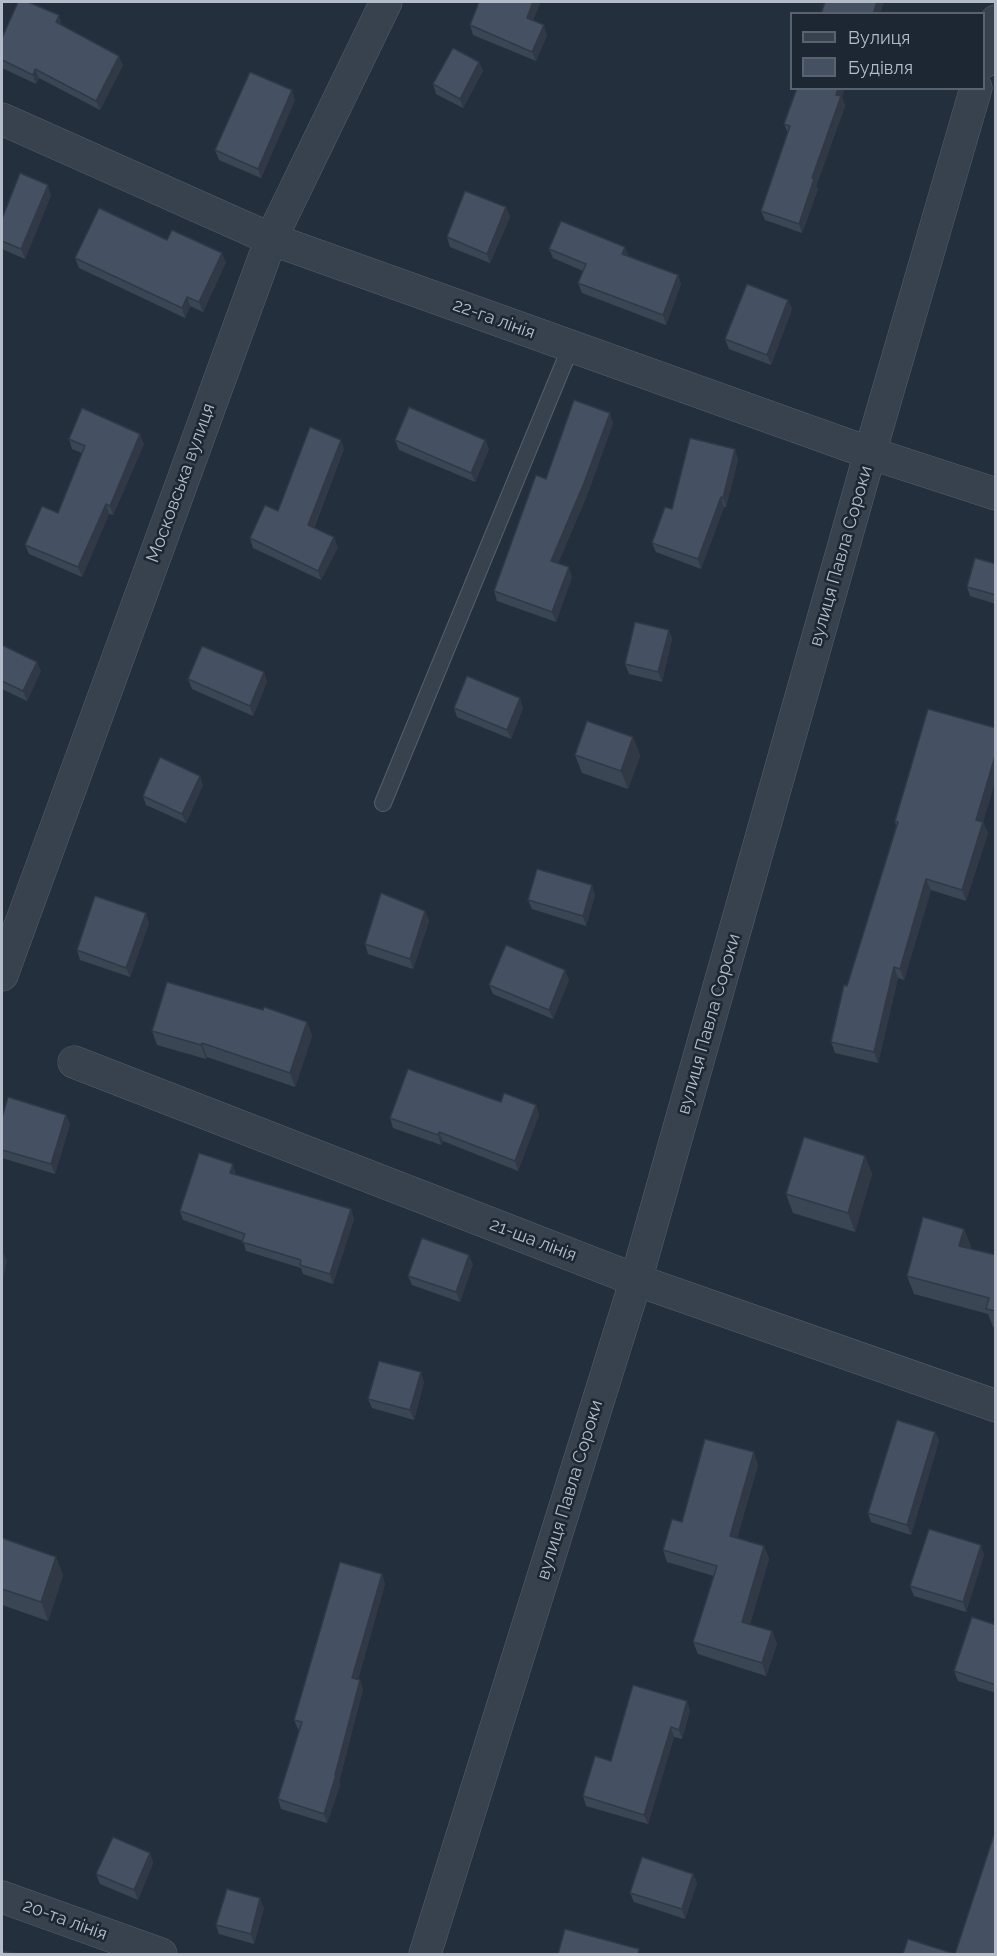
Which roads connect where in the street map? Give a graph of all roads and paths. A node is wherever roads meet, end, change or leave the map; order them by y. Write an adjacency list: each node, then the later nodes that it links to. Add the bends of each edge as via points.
1 (386, 2): 6 (street, Московська вулиця)
2 (996, 21): 3 (street)
3 (985, 59)
4 (975, 90): 8 (street, вулиця Павла Сороки)
5 (2, 119): 6 (street, 22-га лінія)
6 (271, 239): 7 (street, 22-га лінія); 11 (street, Московська вулиця)
7 (571, 346): 8 (street, 22-га лінія); 10 (lane)
8 (870, 453): 9 (street, 22-га лінія); 13 (street, вулиця Павла Сороки)
9 (996, 494)
10 (383, 803)
11 (2, 975)
12 (74, 1062): 13 (street, 21-ша лінія)
13 (636, 1280): 14 (street, 21-ша лінія); 17 (street, вулиця Павла Сороки)
14 (996, 1406)
15 (2, 1897): 16 (street, 20-та лінія)
16 (162, 1954)
17 (425, 1954)

